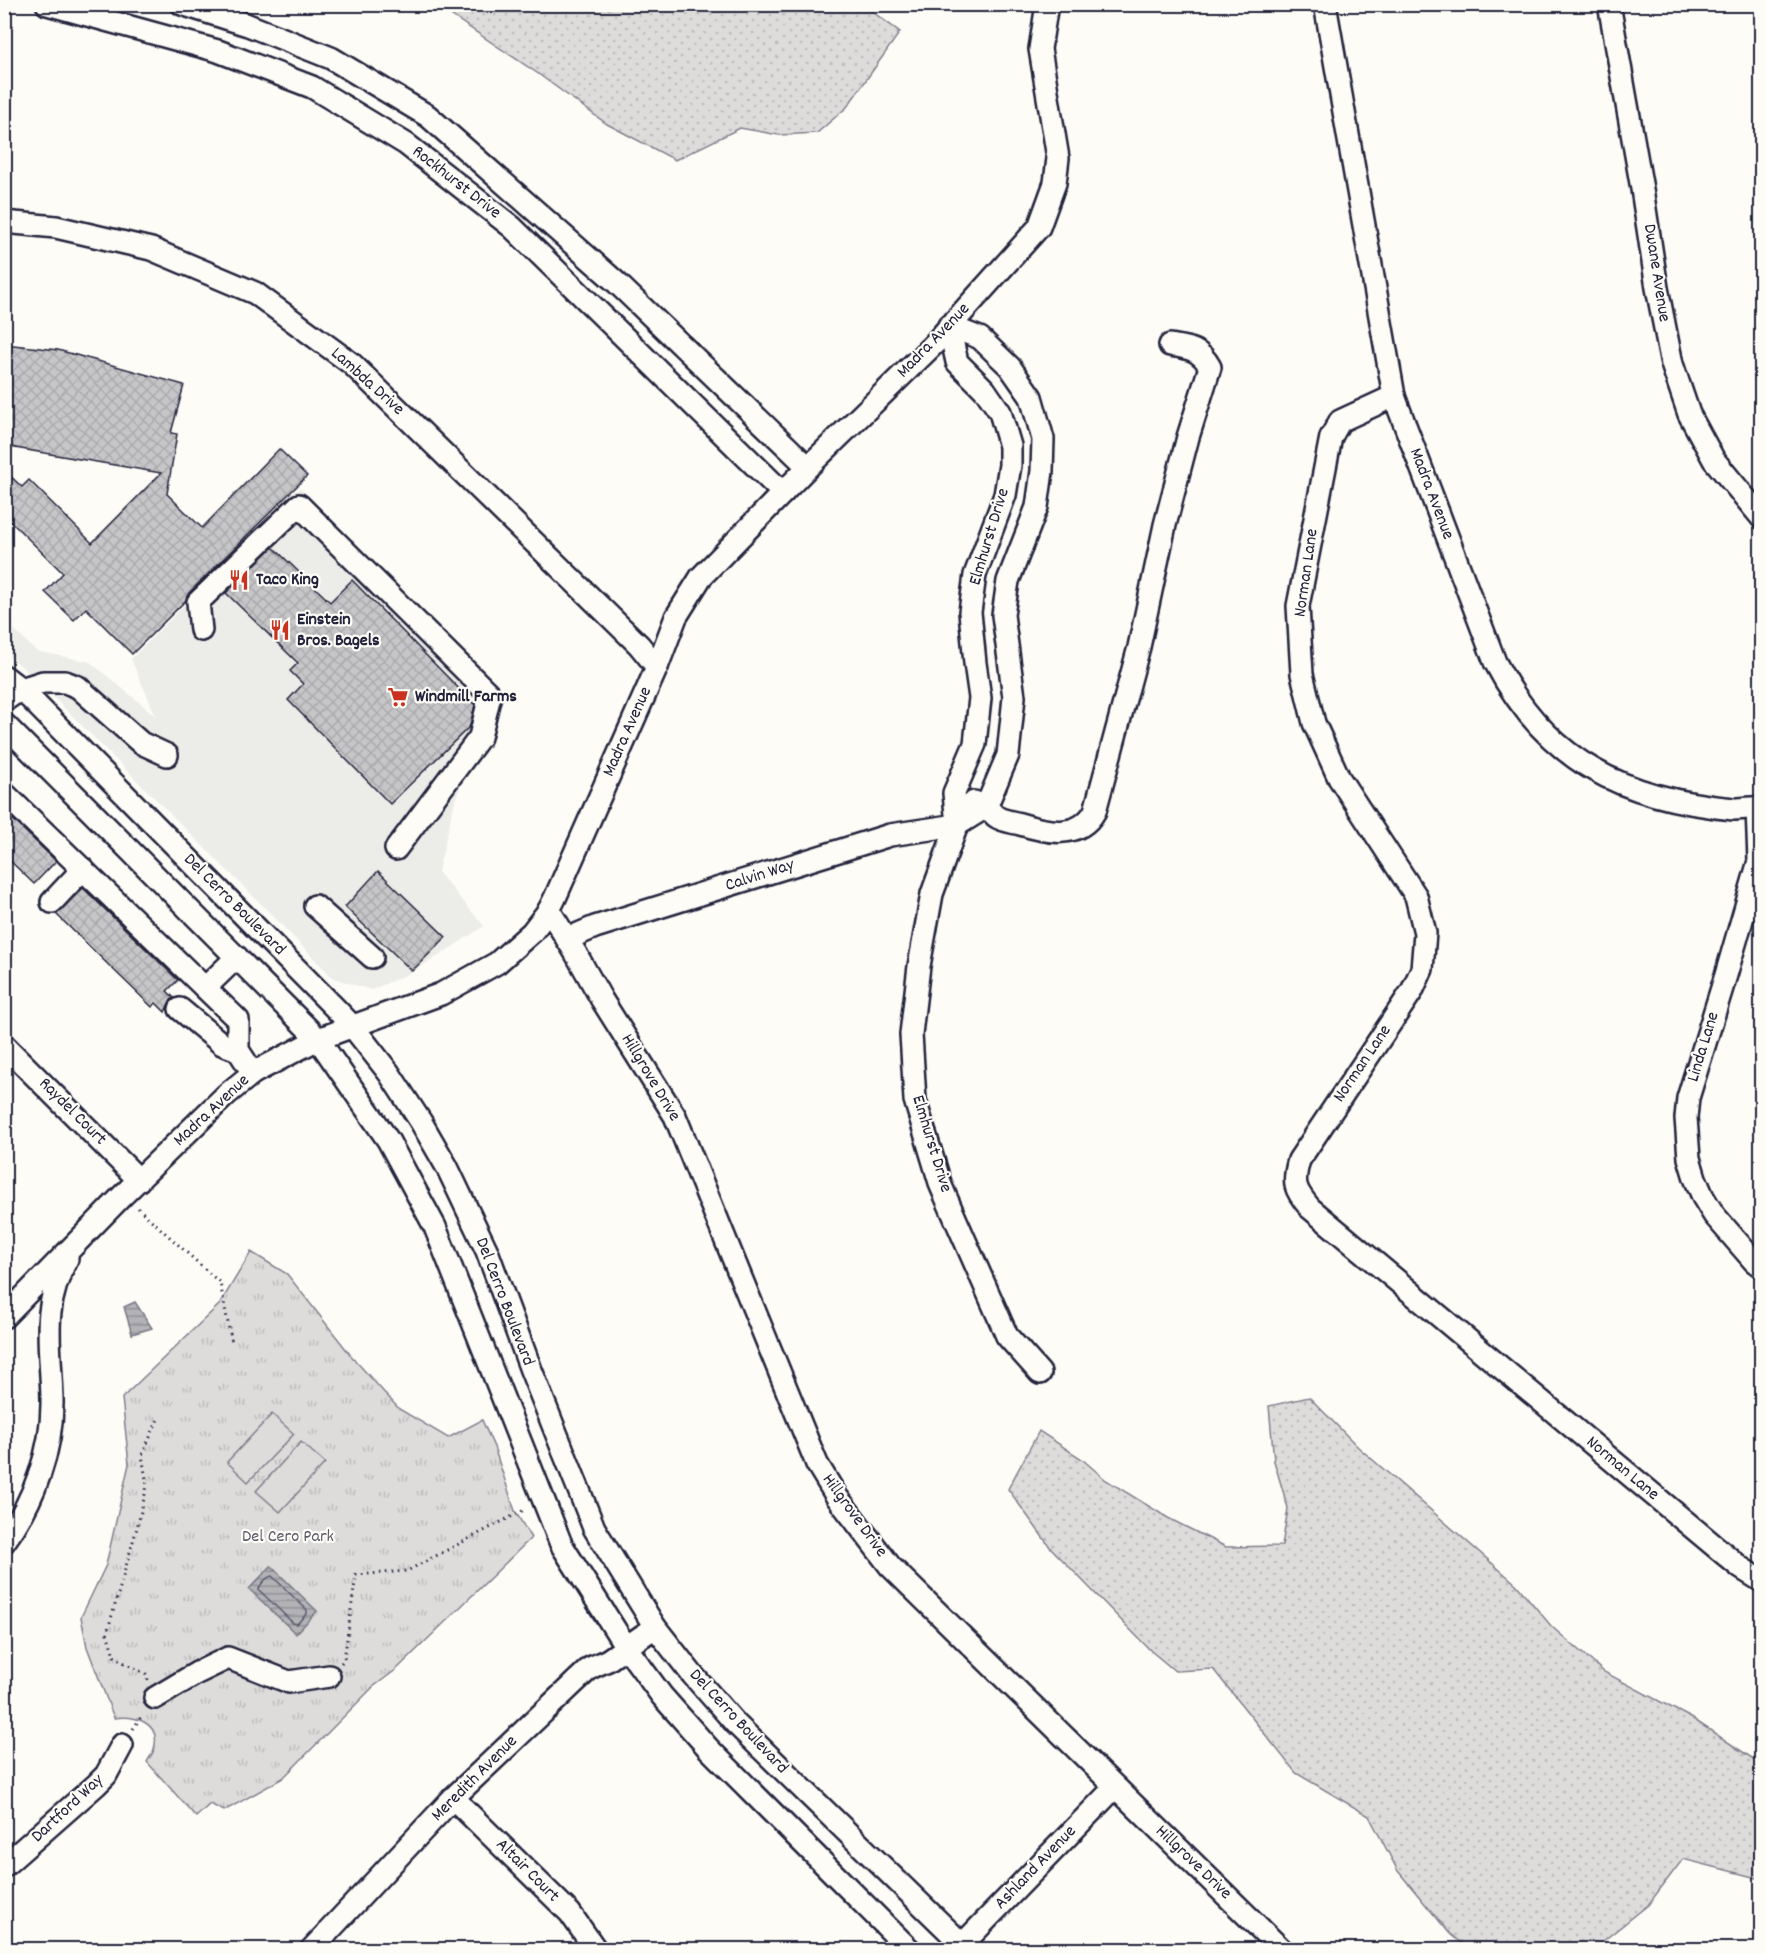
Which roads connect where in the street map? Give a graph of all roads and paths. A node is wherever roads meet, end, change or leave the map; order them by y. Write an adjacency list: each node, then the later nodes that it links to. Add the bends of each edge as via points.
1 (47, 4): 11 (street, Rockhurst Drive, via 218,51 312,87 406,144 512,227)
2 (182, 4): 10 (street, Rockhurst Drive, via 331,58 428,116 617,283)
3 (1047, 4): 7 (street, Madra Avenue, via 1040,49 1058,158 1055,183 1039,227)
4 (1325, 4): 9 (street, Madra Avenue)
5 (1609, 4): 12 (street, Dwane Avenue, via 1671,364 1689,414 1714,460)
6 (4, 222): 14 (street, Lambda Drive, via 56,227 151,249 255,293 352,364)
7 (949, 326): 10 (street, Madra Avenue); 19 (street, Elmhurst Drive, via 957,362 1000,412 1010,446 1005,495 975,575 970,612 980,698 975,744); 20 (street, Elmhurst Drive, via 980,338 1010,367 1031,397 1043,440 1037,507 1008,581 1003,615 1014,697 1008,755)
8 (1170, 345): 20 (street, via 1204,355 1210,367 1165,525 1139,647 1095,811 1081,826 1060,832 996,817)
9 (1394, 396): 21 (street, Madra Avenue, via 1495,662 1530,718 1562,749 1624,786 1673,800 1735,809); 48 (street, Norman Lane, via 1340,421 1331,437 1298,606 1302,674 1314,723 1339,778 1416,896 1425,933 1422,969 1412,991 1299,1160 1294,1176 1296,1191 1338,1232)
10 (808, 466): 11 (street, Madra Avenue)
11 (783, 493): 14 (street, Madra Avenue, via 701,577 676,617)
12 (1761, 518)
13 (201, 630): 23 (street, via 198,602 299,505 490,695 480,736)
14 (657, 666): 27 (street, Madra Avenue)
15 (10, 689): 17 (street, via 43,682 65,682 78,687 141,743); 33 (street, Del Cerro Boulevard)
16 (4, 724): 29 (street, Del Cerro Boulevard)
17 (167, 755)
18 (4, 793): 24 (street)
19 (954, 794): 20 (street); 22 (street, Elmhurst Drive)
20 (986, 807): 22 (street)
21 (1759, 808): 41 (street, Linda Lane, via 1759,861 1688,1098 1686,1127 1689,1158 1703,1197 1714,1215)
22 (957, 825): 28 (street, Calvin Way, via 890,835); 44 (street, Elmhurst Drive, via 932,894 919,966 911,1034 915,1100 941,1186 1007,1336)
23 (396, 849)
24 (83, 869): 25 (street); 31 (street)
25 (52, 902)
26 (315, 906): 30 (street)
27 (549, 910): 28 (street, Hillgrove Drive); 33 (street, Madra Avenue, via 532,932 497,963 441,994)
28 (567, 939): 54 (street, Hillgrove Drive, via 675,1116 817,1464 837,1497 890,1566)
29 (237, 957): 31 (street); 34 (street, Del Cerro Boulevard)
30 (372, 957)
31 (205, 988): 36 (street, via 238,1020)
32 (180, 1009): 36 (street, via 222,1044)
33 (353, 1027): 34 (street, Madra Avenue); 49 (street, Del Cerro Boulevard, via 389,1073 447,1167 487,1251 594,1528)
34 (318, 1039): 37 (street, Madra Avenue); 46 (street, Del Cerro Boulevard, via 387,1140 435,1227)
35 (4, 1045): 38 (street, Raydel Court)
36 (238, 1050): 37 (street)
37 (253, 1073): 38 (street, Madra Avenue)
38 (139, 1180): 40 (street, Madra Avenue)
39 (138, 1208): 43 (path, via 220,1283)
40 (76, 1243): 42 (street, Madra Avenue); 47 (street, via 53,1291 49,1314 52,1400 45,1452 29,1501)
41 (1761, 1266)
42 (4, 1317)
43 (232, 1343)
44 (1040, 1373)
45 (159, 1417): 52 (path, via 142,1455 147,1486 106,1633 115,1658 146,1674)
46 (544, 1500): 50 (street, Del Cerro Boulevard, via 561,1544); 51 (path, via 407,1571 356,1575 344,1660)
47 (4, 1542)
48 (1761, 1581)
49 (655, 1627): 50 (street, Meredith Avenue); 57 (street, Del Cerro Boulevard, via 736,1724)
50 (626, 1647): 55 (street, Meredith Avenue, via 590,1668); 60 (street, Del Cerro Boulevard, via 662,1696 709,1749)
51 (329, 1676): 52 (street, via 289,1682 228,1658)
52 (155, 1698): 53 (path)
53 (122, 1745): 56 (street, Dartford Way, via 106,1775)
54 (1115, 1787): 57 (street, Ashland Avenue); 61 (street, Hillgrove Drive)
55 (453, 1798): 58 (street, Meredith Avenue); 59 (street, Altair Court, via 570,1913)
56 (4, 1866)
57 (962, 1948)
58 (311, 1950)
59 (596, 1950)
60 (910, 1950)
61 (1282, 1950)

